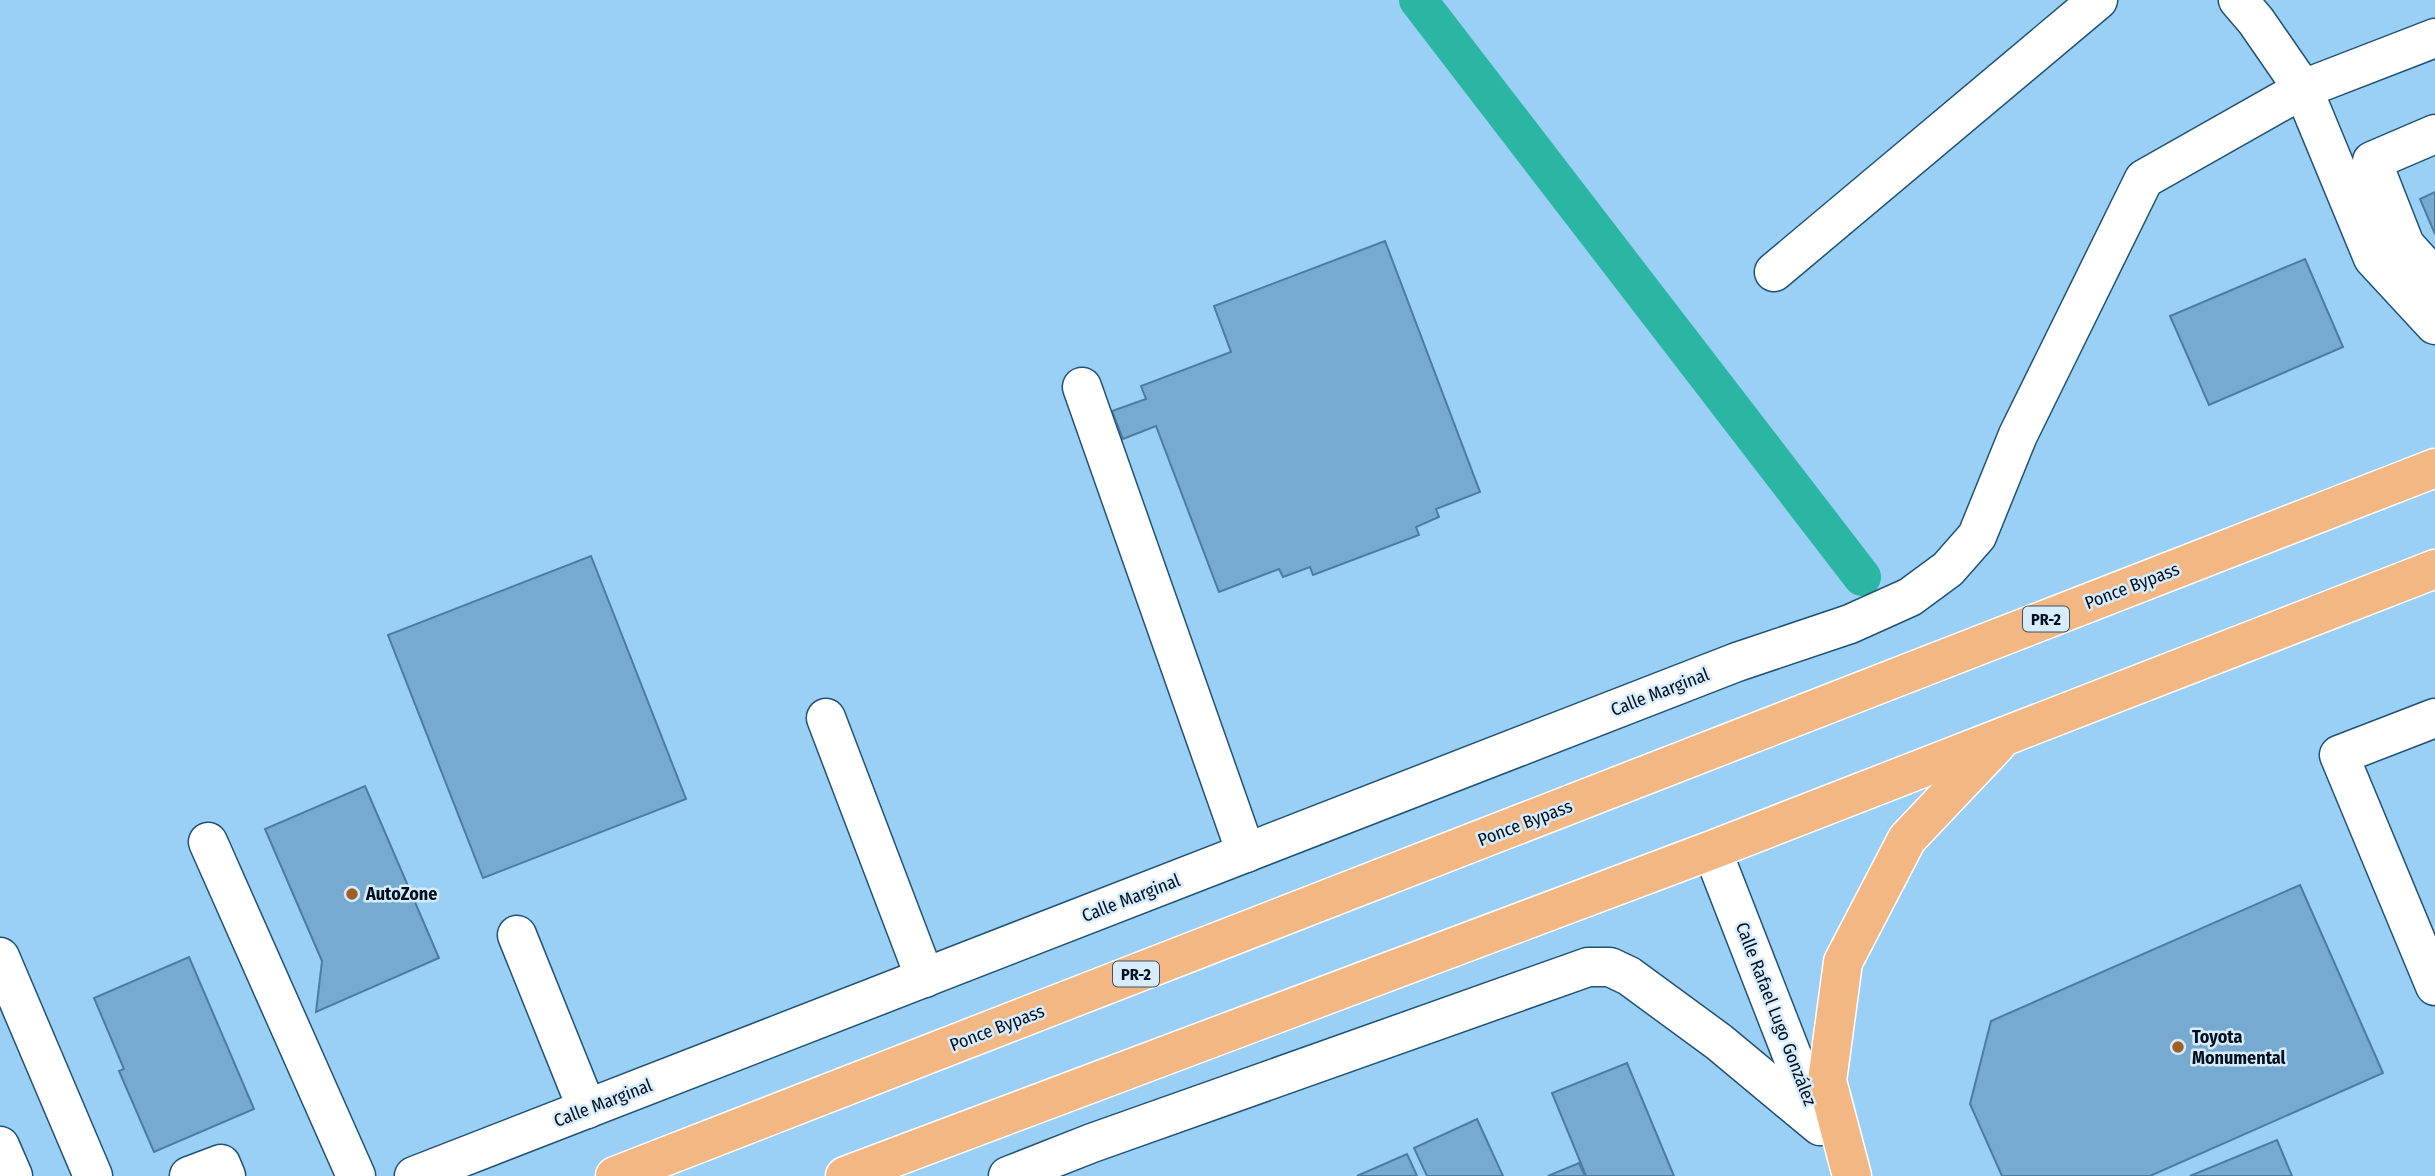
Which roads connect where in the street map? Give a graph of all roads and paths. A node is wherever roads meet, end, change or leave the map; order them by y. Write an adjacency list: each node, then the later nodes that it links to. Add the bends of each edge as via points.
1 (2098, 0): 6 (street)
2 (2238, 0): 4 (street)
3 (2435, 38): 4 (street, Calle Marginal)
4 (2303, 89): 8 (street, via 2373,258); 17 (street, Calle Marginal, via 2144,179 2018,435 1977,536 1948,569 1910,597 1850,624 1737,662)
5 (2435, 134): 7 (street, via 2372,161 2405,245)
6 (1774, 272)
7 (2435, 278)
8 (2435, 325)
9 (1082, 387): 17 (street)
10 (2435, 468): 31 (highway, Ponce Bypass / PR-2)
11 (2435, 569): 14 (highway)
12 (826, 718): 20 (street)
13 (2435, 718): 21 (street, via 2339,755)
14 (2006, 735): 16 (highway); 35 (highway, via 1907,839 1843,962 1827,1081)
15 (208, 842): 29 (street)
16 (1712, 850): 23 (street, Calle Rafael Lugo González); 32 (highway)
17 (1246, 853): 20 (street, Calle Marginal)
18 (517, 935): 22 (street)
19 (0, 957): 26 (street)
20 (925, 978): 22 (street, Calle Marginal)
21 (2435, 986)
22 (587, 1109): 30 (street, Calle Marginal)
23 (1820, 1126): 33 (street, via 1719,1042 1629,976 1609,967 1588,967); 34 (street, Calle Rafael Lugo González)
24 (0, 1146): 25 (street)
25 (13, 1176)
26 (93, 1176)
27 (189, 1176): 28 (street, via 221,1164)
28 (226, 1176)
29 (356, 1176)
30 (414, 1176)
31 (615, 1176)
32 (845, 1176)
33 (1008, 1176)
34 (1846, 1176)
35 (1852, 1176)

